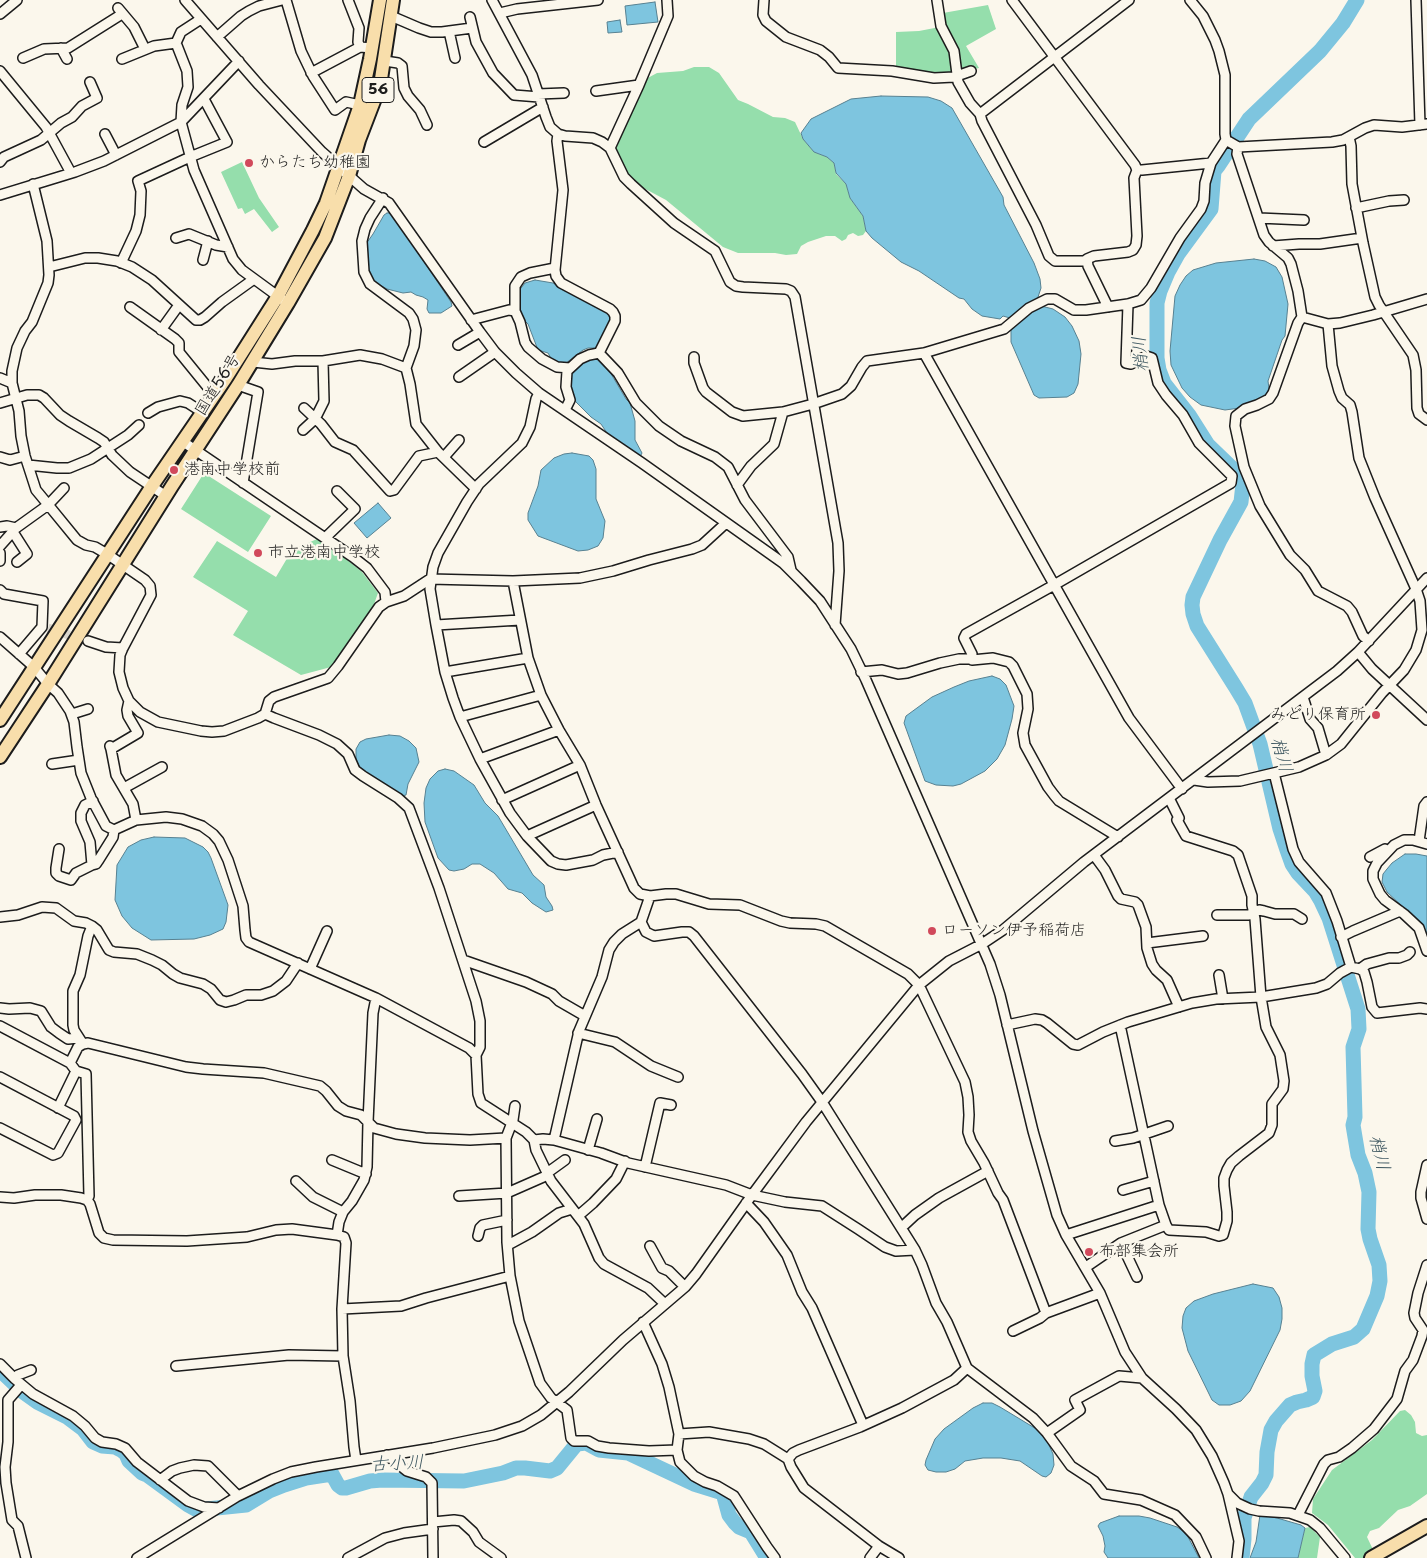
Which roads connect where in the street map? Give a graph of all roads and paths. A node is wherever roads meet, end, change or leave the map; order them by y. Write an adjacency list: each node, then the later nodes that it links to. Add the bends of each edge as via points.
1 (17, 0): 19 (street)
2 (185, 0): 22 (street)
3 (282, 0): 17 (street)
4 (286, 0): 40 (street)
5 (348, 0): 27 (street, via 360,28 358,42)
6 (380, 0): 27 (highway, 国道56号 / 56)
7 (393, 0): 20 (highway, 国道56号 / 56)
8 (492, 0): 18 (street)
9 (598, 0): 18 (street)
10 (667, 0): 43 (street, via 668,16)
11 (764, 0): 41 (street, via 766,21 786,37 820,50 838,68 892,70 934,78)
12 (937, 0): 41 (street, via 941,26 954,50)
13 (1012, 0): 30 (street)
14 (1129, 0): 30 (street)
15 (1190, 0): 58 (street, via 1203,16 1219,51 1225,75)
16 (1416, 0): 31 (street)
17 (258, 3): 25 (street)
18 (500, 13): 46 (street, via 532,75)
19 (0, 14)
20 (391, 16): 24 (street, via 431,32); 37 (highway, 国道56号 / 56)
21 (470, 18): 23 (street)
22 (201, 19): 25 (street); 26 (street, via 181,32)
23 (472, 28): 24 (street); 46 (street, via 493,73 514,95)
24 (449, 31): 33 (street)
25 (217, 37): 36 (street)
26 (176, 43): 29 (street); 51 (street, via 187,70 188,87 182,105)
27 (366, 47): 40 (street); 48 (highway, 国道56号 / 56)
28 (61, 48): 29 (street, via 68,48 120,11 134,27); 32 (street, via 44,49); 34 (street)
29 (145, 50): 35 (street)
30 (1055, 57): 50 (street); 67 (street)
31 (1422, 57): 52 (street)
32 (23, 58)
33 (455, 58)
34 (67, 59)
35 (122, 59)
36 (239, 61): 47 (street); 66 (street, via 322,152)
37 (385, 61): 53 (street, via 402,66 404,88); 69 (highway, 国道56号 / 56)
38 (0, 71): 54 (street)
39 (971, 71): 41 (street)
40 (311, 73): 48 (street, via 335,110 346,102)
41 (957, 75): 50 (street, via 966,96)
42 (90, 82): 54 (street, via 97,98 82,106)
43 (639, 85): 44 (street); 61 (street)
44 (596, 91)
45 (564, 93): 46 (street)
46 (539, 96): 49 (street)
47 (204, 99): 51 (street); 63 (street, via 226,142)
48 (360, 105): 66 (highway, 国道56号 / 56)
49 (542, 108): 56 (street, via 550,127); 59 (street)
50 (980, 114): 83 (street, via 1049,256 1055,261)
51 (182, 122): 62 (street); 63 (street)
52 (1423, 124): 57 (street, via 1402,127 1374,125)
53 (428, 125)
54 (50, 133): 64 (street); 68 (street)
55 (105, 134): 62 (street)
56 (558, 134): 61 (street, via 593,138); 86 (street, via 562,190)
57 (1349, 137): 60 (street, via 1332,142); 74 (street)
58 (1227, 141): 60 (street); 65 (street)
59 (484, 142)
60 (1238, 147): 75 (street, via 1237,154)
61 (610, 148): 118 (street, via 631,184 674,222 714,251 730,282 736,286 791,291 795,297)
62 (116, 155): 68 (street)
63 (190, 156): 81 (street); 84 (street, via 138,181 142,191 140,215)
64 (0, 162)
65 (1211, 163): 67 (street); 90 (street, via 1200,209 1146,295)
66 (339, 166): 69 (street); 89 (highway, 国道56号 / 56)
67 (1137, 170): 83 (street, via 1134,178 1136,245 1128,252 1089,257)
68 (71, 173): 70 (street)
69 (349, 176): 72 (street, via 364,189); 89 (highway, 国道56号 / 56, via 325,238)
70 (33, 184): 71 (street); 85 (street)
71 (0, 195)
72 (383, 198): 97 (street); 108 (street, via 370,218 362,241 364,272 370,284 409,312 413,320 416,330 414,346)
73 (1404, 200): 74 (street)
74 (1356, 208): 78 (street)
75 (1258, 218): 76 (street); 80 (street, via 1264,235)
76 (1304, 220)
77 (176, 238): 79 (street, via 189,234)
78 (1362, 238): 80 (street); 95 (street, via 1375,297)
79 (208, 241): 81 (street); 82 (street)
80 (1273, 246): 96 (street, via 1292,264)
81 (228, 247): 87 (street, via 233,259)
82 (203, 260)
83 (1087, 261): 93 (street)
84 (121, 263): 85 (street, via 85,258); 91 (street, via 152,280)
85 (50, 266): 112 (street, via 48,283 18,348)
86 (555, 268): 94 (street, via 521,277 515,286); 103 (street, via 561,284 610,309 615,316 613,328)
87 (254, 279): 89 (street); 91 (street, via 200,320)
88 (1427, 299): 95 (street)
89 (283, 300): 107 (highway, 国道56号 / 56); 115 (highway, 国道56号 / 56)
90 (1128, 304): 93 (street); 157 (street, via 1126,363 1131,364 1146,356 1152,358 1158,383 1183,415 1199,443 1232,476 1231,483)
91 (179, 305): 99 (street)
92 (130, 306): 99 (street)
93 (1108, 307): 104 (street, via 1074,310 1054,299 1047,299 1029,308 1004,329)
94 (515, 311): 97 (street); 109 (street, via 528,347 557,367)
95 (1384, 312): 98 (street); 125 (street, via 1413,355 1416,408)
96 (1302, 317): 98 (street); 166 (street, via 1273,394 1236,416 1244,467 1260,506 1290,555 1305,570 1318,591 1347,606)
97 (471, 320): 100 (street)
98 (1328, 324): 158 (street, via 1332,366 1342,398 1352,412 1358,458)
99 (161, 330): 115 (street, via 179,343 179,352)
100 (480, 332): 101 (street); 102 (street)
101 (458, 345)
102 (495, 352): 110 (street); 114 (street)
103 (599, 353): 109 (street, via 580,359); 136 (street, via 618,373 636,402 659,426 722,462)
104 (924, 353): 118 (street, via 867,361 842,394); 157 (street)
105 (694, 357): 122 (street, via 703,388 732,412 743,416)
106 (323, 361): 107 (street); 108 (street, via 360,355); 124 (street, via 324,401)
107 (253, 362): 113 (highway, 国道56号 / 56)
108 (406, 368): 132 (street, via 416,424)
109 (570, 368): 120 (street, via 566,380 570,400)
110 (459, 376)
111 (0, 378): 112 (street)
112 (12, 383): 116 (street)
113 (238, 385): 131 (highway, 国道56号 / 56); 135 (street, via 258,392)
114 (539, 393): 120 (street); 139 (street, via 522,443)
115 (214, 395): 121 (highway, 国道56号 / 56)
116 (16, 399): 117 (street); 130 (street, via 40,395 60,415 98,438); 134 (street)
117 (0, 403)
118 (813, 404): 122 (street); 163 (street, via 839,557)
119 (304, 408): 124 (street)
120 (565, 410): 143 (street)
121 (202, 412): 123 (street, via 180,401); 129 (highway, 国道56号 / 56)
122 (783, 412): 136 (street, via 774,444 751,466)
123 (148, 413)
124 (315, 419): 127 (street); 132 (street, via 336,442 352,450 390,491 419,456)
125 (1427, 420)
126 (139, 425): 130 (street)
127 (303, 430)
128 (459, 440): 132 (street)
129 (182, 441): 131 (street); 137 (highway, 国道56号 / 56)
130 (108, 449): 134 (street, via 69,468); 137 (street, via 130,472)
131 (195, 451): 135 (street); 141 (highway, 国道56号 / 56)
132 (441, 454): 139 (street)
133 (0, 457): 134 (street)
134 (26, 460): 142 (street, via 36,490)
135 (243, 483): 146 (street)
136 (738, 485): 153 (street, via 745,500 788,557)
137 (152, 486): 141 (street); 149 (highway, 国道56号 / 56)
138 (64, 488): 142 (street)
139 (476, 489): 155 (street, via 444,540)
140 (337, 491): 146 (street, via 355,509)
141 (166, 496): 152 (highway, 国道56号 / 56)
142 (48, 505): 145 (street); 149 (street, via 77,540)
143 (726, 523): 153 (street); 156 (street, via 692,550 580,578)
144 (0, 527): 145 (street)
145 (14, 530): 147 (street); 151 (street, via 27,554)
146 (325, 538): 160 (street, via 367,568 386,592)
147 (0, 546)
148 (0, 553): 150 (street)
149 (108, 554): 152 (street); 172 (highway, 国道56号 / 56)
150 (0, 561)
151 (17, 562)
152 (123, 565): 167 (street, via 145,580 151,595); 175 (highway, 国道56号 / 56)
153 (791, 571): 163 (street, via 820,601)
154 (1427, 578): 158 (street)
155 (430, 579): 156 (street); 160 (street, via 404,596); 162 (street)
156 (513, 581): 161 (street)
157 (1054, 585): 171 (street, via 966,634 964,638 972,654); 197 (street, via 1129,718)
158 (1416, 589): 166 (street); 176 (street, via 1420,601 1421,638 1412,658)
159 (0, 590): 169 (street, via 4,594 43,601 45,628)
160 (386, 602): 182 (street, via 379,607 328,678 274,697 269,701)
161 (520, 620): 162 (street); 170 (street)
162 (436, 625): 173 (street)
163 (835, 625): 174 (street)
164 (0, 637): 169 (street)
165 (88, 641): 167 (street)
166 (1369, 641): 168 (street)
167 (123, 648): 179 (street, via 119,672)
168 (1358, 652): 176 (street); 178 (street)
169 (19, 654): 172 (street)
170 (528, 658): 173 (street); 177 (street)
171 (971, 659): 174 (street, via 940,663 907,674 882,670); 206 (street, via 993,658 1013,666 1027,694 1024,745 1048,787 1059,801)
172 (34, 667): 175 (street); 184 (highway, 国道56号 / 56)
173 (445, 672): 183 (street)
174 (861, 672): 225 (street)
175 (48, 684): 181 (street); 188 (highway, 国道56号 / 56)
176 (1390, 686): 185 (street); 187 (street, via 1341,744)
177 (541, 695): 183 (street); 186 (street)
178 (1303, 697): 187 (street, via 1310,719 1318,728); 195 (street)
179 (129, 701): 182 (street, via 158,722 201,731 224,731); 196 (street, via 128,716 138,733 111,747 116,775)
180 (88, 709): 181 (street)
181 (72, 714): 190 (street)
182 (265, 714): 229 (street, via 337,744 348,754 355,770 408,808)
183 (460, 717): 189 (street)
184 (0, 720)
185 (1427, 720)
186 (559, 730): 189 (street); 192 (street)
187 (1326, 755): 194 (street)
188 (0, 757)
189 (480, 759): 199 (street)
190 (79, 760): 191 (street); 200 (street)
191 (52, 764)
192 (580, 765): 199 (street); 202 (street)
193 (162, 766): 196 (street)
194 (1269, 775): 195 (street, via 1240,781); 224 (street, via 1294,849 1303,867 1326,892)
195 (1194, 780): 197 (street)
196 (124, 788): 203 (street)
197 (1182, 789): 198 (street)
198 (1169, 798): 206 (street); 216 (street, via 1186,836 1238,855 1252,896)
199 (502, 800): 205 (street)
200 (92, 801): 204 (street, via 106,826); 213 (street, via 80,814 90,842)
201 (1427, 802): 207 (street, via 1424,806)
202 (596, 805): 205 (street); 210 (street)
203 (136, 820): 204 (street); 230 (street, via 182,819 213,834 228,860 243,906 246,938)
204 (114, 830): 213 (street, via 98,861)
205 (527, 836): 210 (street, via 558,864 593,860)
206 (1118, 836): 211 (street)
207 (1423, 842): 208 (street, via 1404,840)
208 (1394, 845): 212 (street); 215 (street, via 1376,863 1373,879 1380,894)
209 (59, 849): 213 (street, via 56,873 59,876 71,880 76,873)
210 (618, 852): 214 (street, via 634,888 640,894)
211 (1094, 855): 225 (street); 226 (street, via 1118,896 1138,905 1146,927)
212 (1370, 857)
213 (92, 865)
214 (650, 896): 220 (street); 234 (street, via 676,894 709,904 740,905 790,923 825,926 908,974)
215 (1400, 911): 224 (street); 227 (street, via 1419,928)
216 (1253, 912): 217 (street, via 1249,915); 219 (street, via 1294,914); 235 (street)
217 (1217, 915)
218 (0, 917): 221 (street, via 49,906 74,921)
219 (1302, 919)
220 (641, 922): 241 (street, via 622,934 609,950); 252 (street, via 646,932 654,936 682,932 694,936)
221 (92, 926): 230 (street, via 109,950 152,960 180,978 203,984 226,1002 273,991 286,981); 246 (street, via 73,991 73,1025)
222 (327, 931): 232 (street)
223 (1203, 936): 226 (street)
224 (1341, 937): 231 (street)
225 (982, 944): 234 (street, via 949,961); 242 (street)
226 (1147, 944): 238 (street, via 1152,964 1167,980)
227 (1427, 951)
228 (1410, 952): 231 (street, via 1399,958)
229 (463, 960): 241 (street, via 526,982); 247 (street, via 480,1021 480,1047)
230 (298, 963): 232 (street)
231 (1355, 968): 235 (street, via 1316,988); 239 (street, via 1366,976 1372,1007 1377,1013)
232 (310, 969): 236 (street)
233 (1219, 975): 237 (street)
234 (919, 985): 252 (street); 272 (street, via 965,1082 968,1132)
235 (1261, 997): 237 (street); 289 (street, via 1266,1027 1280,1055 1284,1074 1283,1090 1272,1104 1271,1129 1227,1170 1224,1186 1227,1221 1223,1235 1173,1231)
236 (376, 998): 247 (street, via 469,1048); 257 (street)
237 (1223, 999): 238 (street)
238 (1179, 1007): 243 (street)
239 (1426, 1007)
240 (0, 1008): 246 (street, via 41,1011 58,1034)
241 (586, 1016): 245 (street)
242 (1007, 1025): 243 (street, via 1042,1020 1078,1045); 292 (street, via 1046,1178)
243 (1120, 1025): 261 (street)
244 (0, 1026): 248 (street)
245 (578, 1033): 251 (street, via 615,1042 651,1066); 264 (street)
246 (81, 1041): 248 (street); 257 (street, via 186,1067 264,1074 320,1086 338,1106 361,1115)
247 (476, 1055): 258 (street, via 481,1102)
248 (70, 1063): 249 (street)
249 (76, 1071): 255 (street); 282 (street, via 86,1074)
250 (0, 1077): 255 (street)
251 (678, 1077)
252 (822, 1102): 279 (street); 290 (street)
253 (672, 1105): 271 (street, via 660,1103)
254 (515, 1106): 258 (street)
255 (58, 1108): 260 (street, via 76,1120 58,1153 53,1155)
256 (597, 1119): 266 (street)
257 (368, 1122): 262 (street, via 381,1130 425,1138); 273 (street)
258 (512, 1123): 262 (street); 263 (street)
259 (1168, 1126): 261 (street)
260 (0, 1128)
261 (1144, 1134): 265 (street); 276 (street)
262 (506, 1138): 278 (street)
263 (534, 1140): 264 (street); 274 (street)
264 (554, 1140): 266 (street)
265 (1115, 1141)
266 (588, 1150): 269 (street)
267 (332, 1160): 273 (street)
268 (565, 1160): 274 (street)
269 (625, 1161): 271 (street); 286 (street, via 616,1180 600,1197)
270 (1427, 1165): 287 (street, via 1421,1192)
271 (646, 1166): 279 (street, via 726,1185)
272 (988, 1171): 290 (street, via 939,1198); 306 (street, via 1003,1200)
273 (366, 1174): 285 (street)
274 (547, 1174): 278 (street); 286 (street)
275 (296, 1181): 285 (street, via 313,1197)
276 (1154, 1181): 277 (street); 284 (street)
277 (1123, 1190)
278 (507, 1193): 280 (street); 288 (street)
279 (752, 1195): 283 (street); 297 (street, via 822,1206 885,1247 896,1251)
280 (459, 1196)
281 (0, 1197): 282 (street, via 61,1195)
282 (87, 1200): 291 (street, via 100,1233 104,1238 113,1240 187,1241 247,1237 292,1229)
283 (746, 1204): 302 (street); 317 (street, via 764,1222 787,1255)
284 (1159, 1205): 289 (street); 292 (street)
285 (343, 1212): 291 (street)
286 (575, 1212): 295 (street, via 559,1213); 304 (street, via 604,1264 648,1288)
287 (1427, 1219)
288 (507, 1220): 293 (street, via 483,1225); 295 (street)
289 (1166, 1225): 294 (street)
290 (901, 1228): 297 (street)
291 (337, 1235): 305 (street, via 344,1237 346,1243)
292 (1066, 1235): 299 (street)
293 (478, 1236)
294 (1121, 1243): 299 (street); 301 (street)
295 (508, 1245): 300 (street)
296 (650, 1246): 302 (street, via 662,1268)
297 (914, 1250): 312 (street)
298 (1427, 1265): 328 (street, via 1414,1313 1423,1330 1422,1336 1405,1371 1397,1399 1374,1429 1352,1448 1324,1464)
299 (1086, 1267): 303 (street)
300 (510, 1276): 305 (street, via 401,1306); 316 (street, via 520,1321 540,1383)
301 (1137, 1277)
302 (685, 1286): 304 (street)
303 (1100, 1293): 306 (street); 314 (street, via 1125,1352)
304 (665, 1304): 307 (street)
305 (342, 1309): 309 (street)
306 (1046, 1313): 308 (street)
307 (643, 1322): 316 (street); 319 (street, via 670,1387)
308 (1014, 1331)
309 (343, 1356): 311 (street, via 289,1355); 323 (street)
310 (0, 1364): 315 (street)
311 (176, 1366)
312 (967, 1368): 317 (street, via 954,1380); 318 (street, via 1033,1418)
313 (31, 1370): 315 (street, via 18,1375)
314 (1142, 1378): 318 (street, via 1119,1376 1075,1400 1080,1410); 325 (street, via 1196,1430 1212,1456)
315 (18, 1382): 324 (street, via 72,1416 95,1438 125,1448); 334 (street, via 8,1400 5,1467 12,1520 18,1526)
316 (557, 1402): 320 (street, via 567,1410 574,1441 588,1441 609,1448); 321 (street, via 522,1426 495,1435)
317 (864, 1425): 322 (street, via 799,1450)
318 (1047, 1433): 341 (street, via 1071,1466 1088,1476 1104,1494 1141,1500 1175,1516 1196,1537)
319 (680, 1434): 320 (street); 322 (street, via 709,1432 749,1439)
320 (677, 1450): 333 (street, via 680,1462 694,1476 734,1496)
321 (387, 1455): 323 (street); 329 (street, via 407,1471 426,1477 432,1484)
322 (788, 1459): 331 (street, via 804,1488)
323 (356, 1460): 326 (street, via 292,1472)
324 (160, 1480): 326 (street, via 180,1468 208,1466); 327 (street, via 188,1501)
325 (1228, 1494): 328 (street, via 1250,1509); 342 (street, via 1239,1541)
326 (238, 1496): 327 (street)
327 (219, 1508): 335 (street)
328 (1298, 1515): 343 (street, via 1320,1528)
329 (433, 1525): 336 (street, via 385,1538); 337 (street); 338 (street, via 461,1521 479,1542)
330 (1427, 1526): 332 (highway)
331 (878, 1546): 339 (street); 340 (street)
332 (1377, 1555)
333 (772, 1557)
334 (26, 1558)
335 (137, 1558)
336 (348, 1558)
337 (433, 1558)
338 (501, 1558)
339 (870, 1558)
340 (899, 1558)
341 (1206, 1558)
342 (1238, 1558)
343 (1344, 1558)

